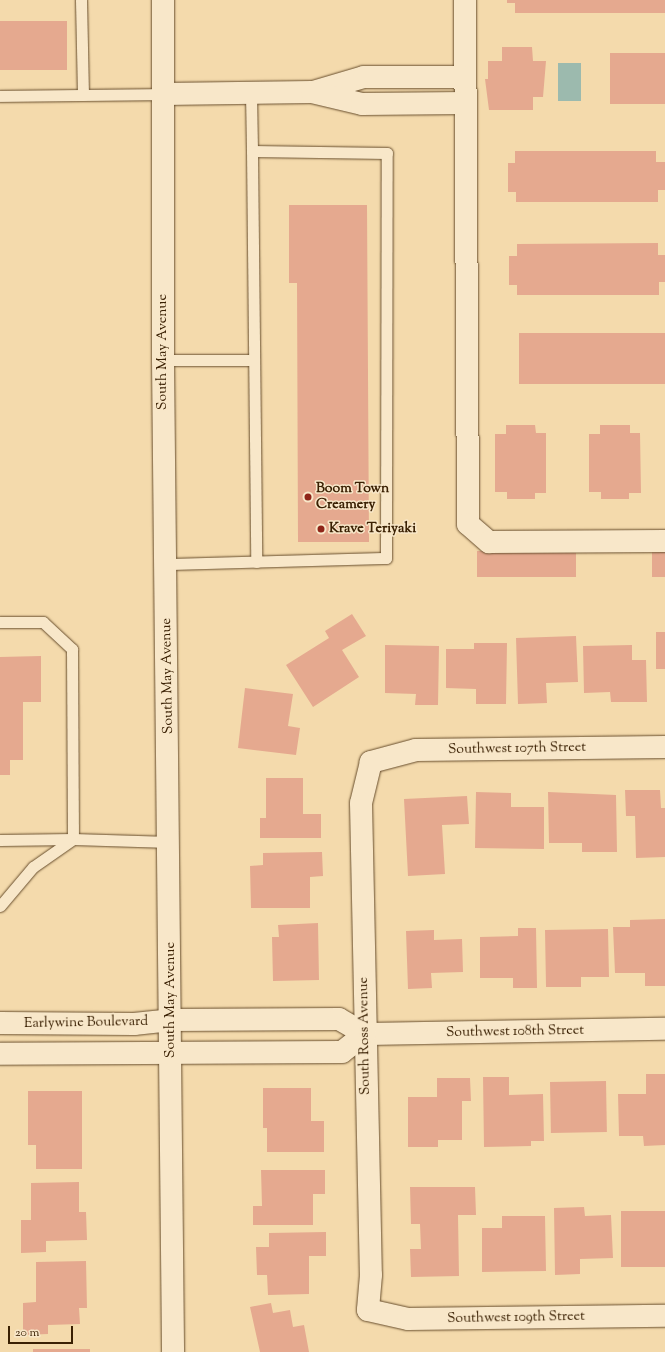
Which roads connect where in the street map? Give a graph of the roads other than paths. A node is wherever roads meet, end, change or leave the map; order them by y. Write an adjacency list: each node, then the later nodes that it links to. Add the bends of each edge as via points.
1 (81, 0): 8 (lane)
2 (163, 0): 7 (street, South May Avenue)
3 (465, 0): 4 (street)
4 (465, 77): 6 (street, via 364,77); 10 (street)
5 (251, 92): 6 (street); 7 (street); 11 (lane)
6 (312, 92): 10 (street, via 362,104)
7 (164, 94): 8 (lane); 12 (street, South May Avenue)
8 (83, 95): 9 (lane)
9 (0, 96)
10 (465, 103): 14 (street, via 468,524 489,542)
11 (252, 152): 13 (lane); 15 (lane, via 387,152 386,558)
12 (163, 360): 13 (lane); 16 (street, South May Avenue)
13 (254, 360): 15 (lane)
14 (665, 540)
15 (256, 562): 16 (lane)
16 (167, 564): 22 (street, South May Avenue)
17 (0, 622): 20 (lane, via 43,622 72,649)
18 (665, 747): 19 (street, Southwest 107th Street, via 416,750)
19 (371, 762): 27 (street, South Ross Avenue, via 362,803)
20 (73, 839): 21 (lane); 22 (lane); 23 (lane, via 33,867)
21 (0, 840)
22 (170, 842): 24 (street, South May Avenue)
23 (0, 906)
24 (171, 1020): 25 (street, Earlywine Boulevard, via 134,1024); 27 (street, Southwest 108th Street, via 338,1019); 28 (street, South May Avenue)
25 (0, 1023)
26 (665, 1030): 27 (street, Southwest 108th Street)
27 (365, 1034): 28 (street, via 342,1052); 30 (street, South Ross Avenue, via 371,1275)
28 (171, 1053): 29 (street); 32 (street, South May Avenue)
29 (0, 1054)
30 (368, 1310): 31 (street, Southwest 109th Street, via 408,1319)
31 (665, 1316)
32 (173, 1352)

